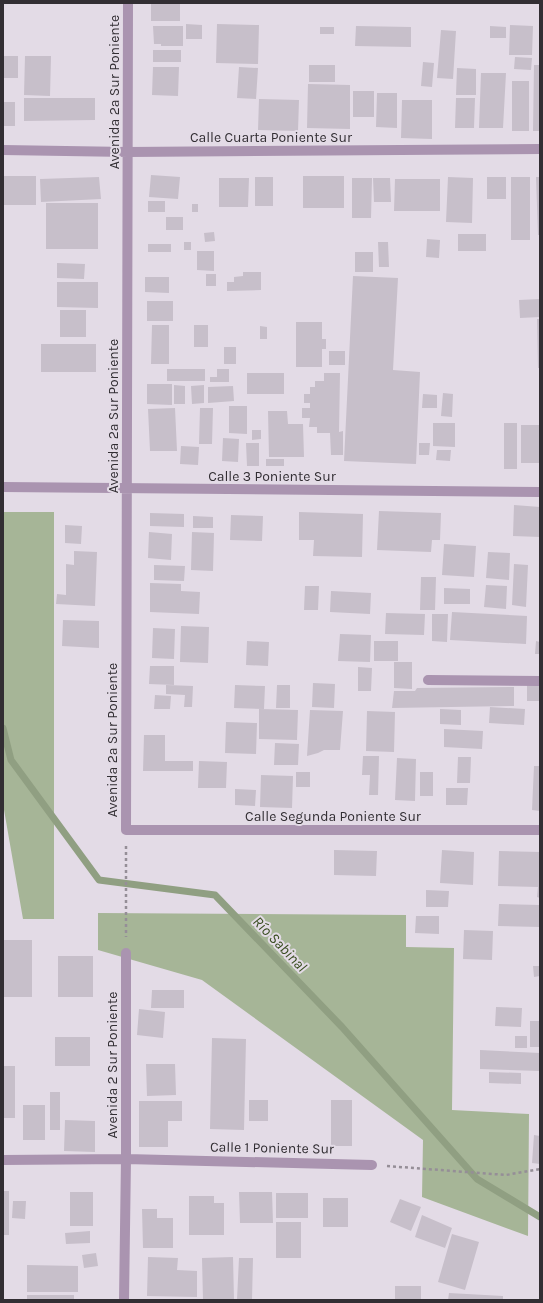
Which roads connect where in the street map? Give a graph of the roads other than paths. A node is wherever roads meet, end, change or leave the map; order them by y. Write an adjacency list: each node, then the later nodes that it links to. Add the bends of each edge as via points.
1 (128, 3): 4 (street, Avenida 2a Sur Poniente)
2 (540, 149): 4 (street, Calle Cuarta Poniente Sur)
3 (3, 150): 4 (street, Calle Cuarta Poniente Sur)
4 (128, 152): 6 (street, Avenida 2a Sur Poniente)
5 (3, 488): 6 (street, Calle 3 Poniente Sur)
6 (127, 489): 7 (street, Calle 3 Poniente Sur); 10 (street, Avenida 2a Sur Poniente)
7 (540, 492)
8 (428, 680): 9 (street)
9 (540, 681)
10 (126, 830): 11 (street, Calle Segunda Poniente Sur)
11 (540, 830)
12 (126, 953): 13 (street, Avenida 2 Sur Poniente)
13 (126, 1159): 14 (street, Calle 1 Poniente Sur); 15 (street, Calle 1 Poniente Sur); 16 (street, Avenida 2 Sur Poniente)
14 (3, 1160)
15 (372, 1165)
16 (124, 1300)

